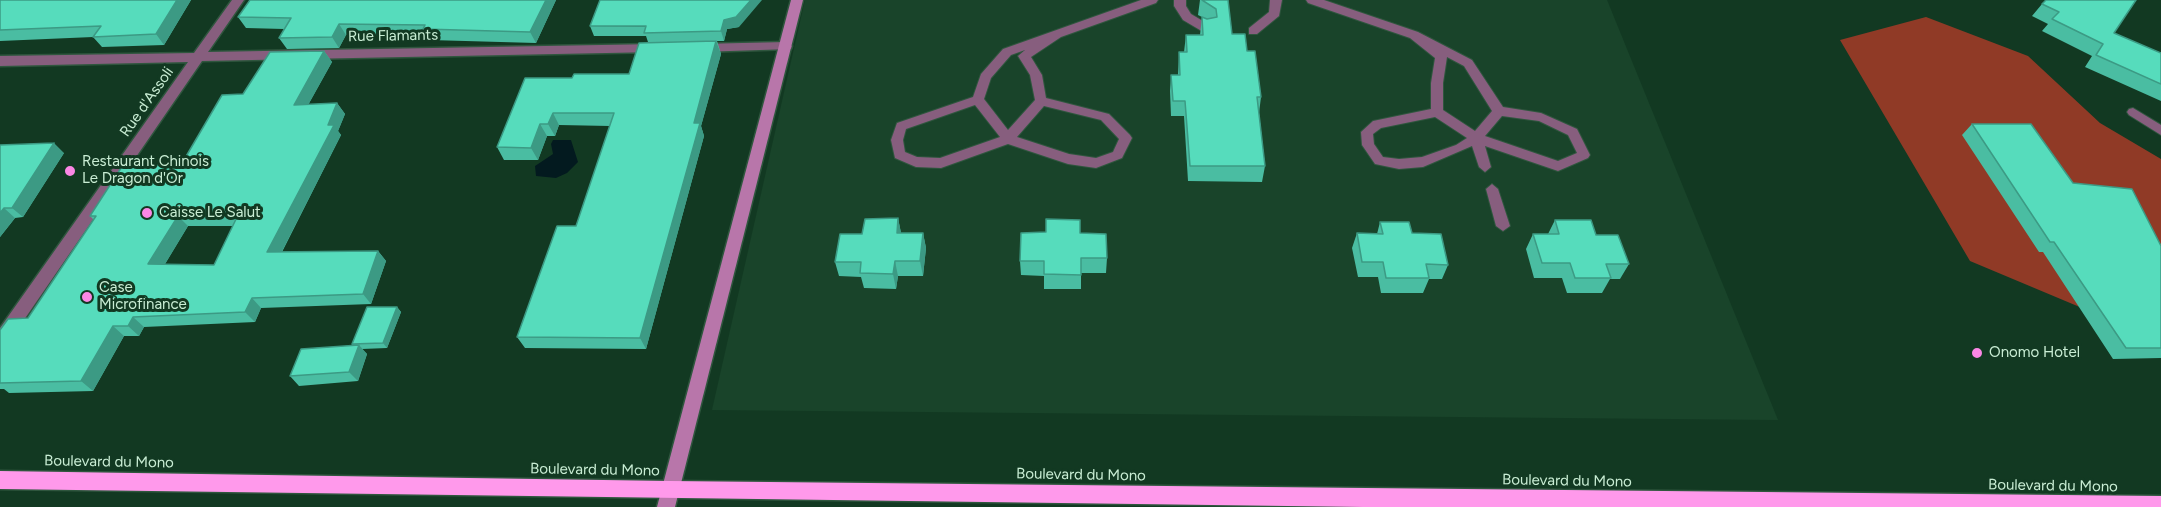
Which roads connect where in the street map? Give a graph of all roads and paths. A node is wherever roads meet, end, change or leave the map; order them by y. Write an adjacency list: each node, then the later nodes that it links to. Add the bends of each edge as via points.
1 (238, 0): 14 (street, Rue d'Assoli)
2 (797, 0): 11 (street)
3 (1152, 0): 9 (lane)
4 (1180, 0): 7 (lane, via 1187,17)
5 (1276, 0): 8 (lane, via 1275,13)
6 (1312, 0): 10 (lane)
7 (1209, 30)
8 (1253, 30)
9 (1057, 34): 16 (lane, via 1007,52 985,77); 17 (lane, via 1024,56 1036,75)
10 (1414, 35): 18 (lane, via 1467,63); 19 (lane, via 1441,57)
11 (786, 46): 13 (street); 29 (street)
12 (666, 48): 14 (street, Rue Flamants)
13 (690, 48)
14 (199, 56): 15 (street, Rue Flamants); 27 (street, Rue d'Assoli)
15 (0, 61)
16 (978, 100): 23 (lane); 23 (lane, via 902,126 897,140 899,155 916,162 940,163)
17 (1041, 101): 23 (lane); 23 (lane, via 1106,117 1126,138 1119,155 1096,162 1068,159)
18 (1499, 111): 22 (lane); 22 (lane, via 1541,117 1573,132 1584,155 1558,166)
19 (1437, 112): 22 (lane); 22 (lane, via 1377,124 1367,132 1368,145 1379,161 1399,164 1423,162)
20 (2133, 112): 21 (lane)
21 (2161, 131)
22 (1476, 138): 24 (lane)
23 (1008, 139)
24 (1485, 167)
25 (1492, 189): 26 (lane)
26 (1503, 226)
27 (0, 341)
28 (0, 480): 29 (highway, Boulevard du Mono)
29 (668, 499): 30 (highway, Boulevard du Mono)
30 (2161, 506)

